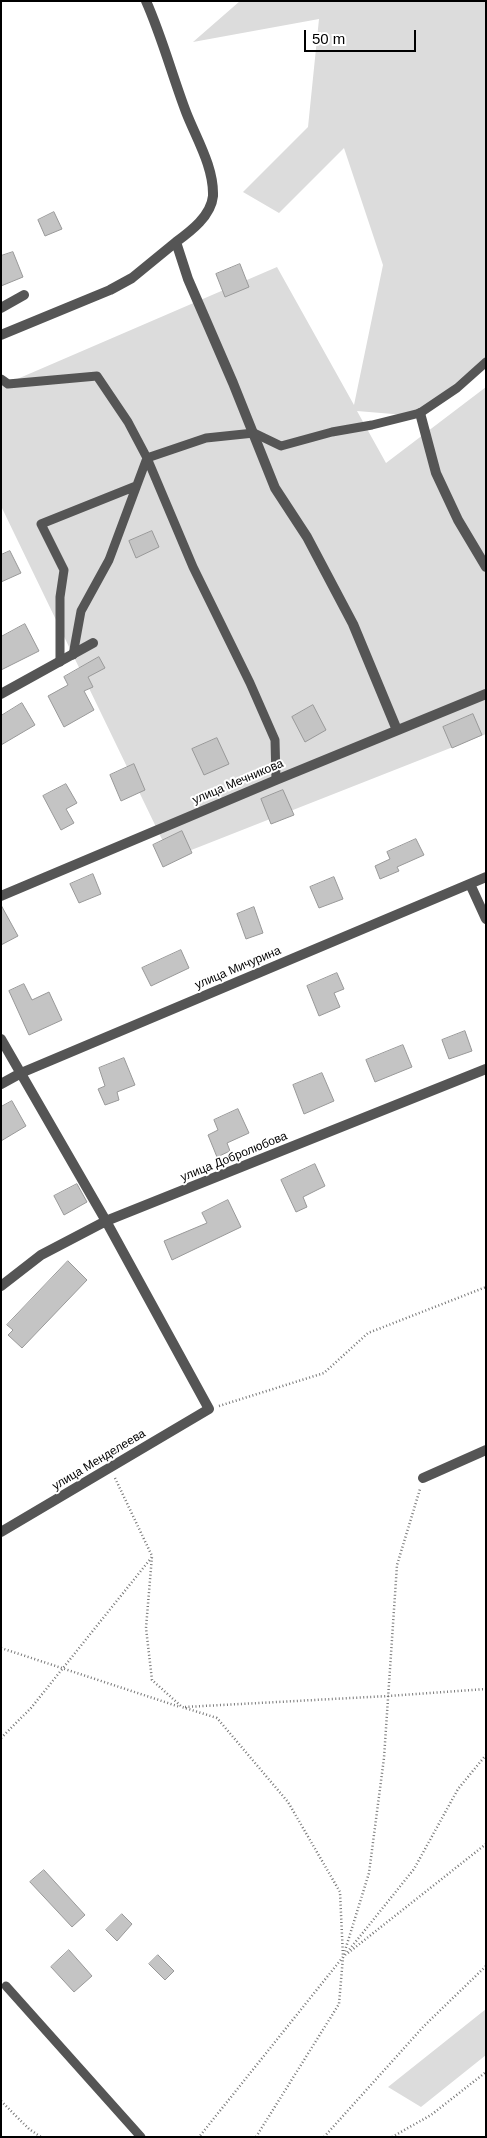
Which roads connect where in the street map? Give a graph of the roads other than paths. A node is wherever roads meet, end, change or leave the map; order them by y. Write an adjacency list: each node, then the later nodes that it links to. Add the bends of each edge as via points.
1 (146, 1): 2 (street, via 210,171 213,197 201,222)
2 (176, 242): 5 (street, via 132,278 110,290); 9 (street, via 188,279)
3 (24, 295): 4 (street)
4 (1, 308)
5 (1, 335)
6 (486, 362): 8 (lane)
7 (1, 379): 10 (lane, via 8,384 97,376 128,422)
8 (420, 413): 9 (lane, via 281,446); 12 (street, via 436,473 458,520)
9 (254, 433): 10 (lane, via 206,438); 18 (street, via 275,488 307,537 353,624)
10 (146, 458): 11 (lane); 19 (lane, via 193,567 275,740)
11 (136, 486): 14 (lane, via 109,560 81,611); 15 (lane, via 41,524 64,570 60,597)
12 (486, 567)
13 (94, 643): 14 (street)
14 (73, 654): 15 (street)
15 (60, 662): 16 (street)
16 (1, 694)
17 (486, 694): 18 (street, улица Мечникова)
18 (397, 730): 19 (street, улица Мечникова)
19 (276, 780): 22 (street, улица Мечникова)
20 (486, 877): 21 (street, улица Мичурина)
21 (470, 884): 23 (street); 26 (street, улица Мичурина)
22 (1, 896)
23 (486, 919)
24 (1, 1039): 26 (street)
25 (486, 1069): 28 (street, улица Добролюбова)
26 (21, 1073): 27 (street, улица Мичурина); 28 (street)
27 (1, 1084)
28 (106, 1222): 29 (street, улица Добролюбова, via 41,1255); 32 (street, улица Менделеева, via 210,1409)
29 (1, 1286)
30 (486, 1450): 31 (street)
31 (423, 1478)
32 (1, 1532)
33 (6, 1986): 34 (lane)
34 (141, 2137)

